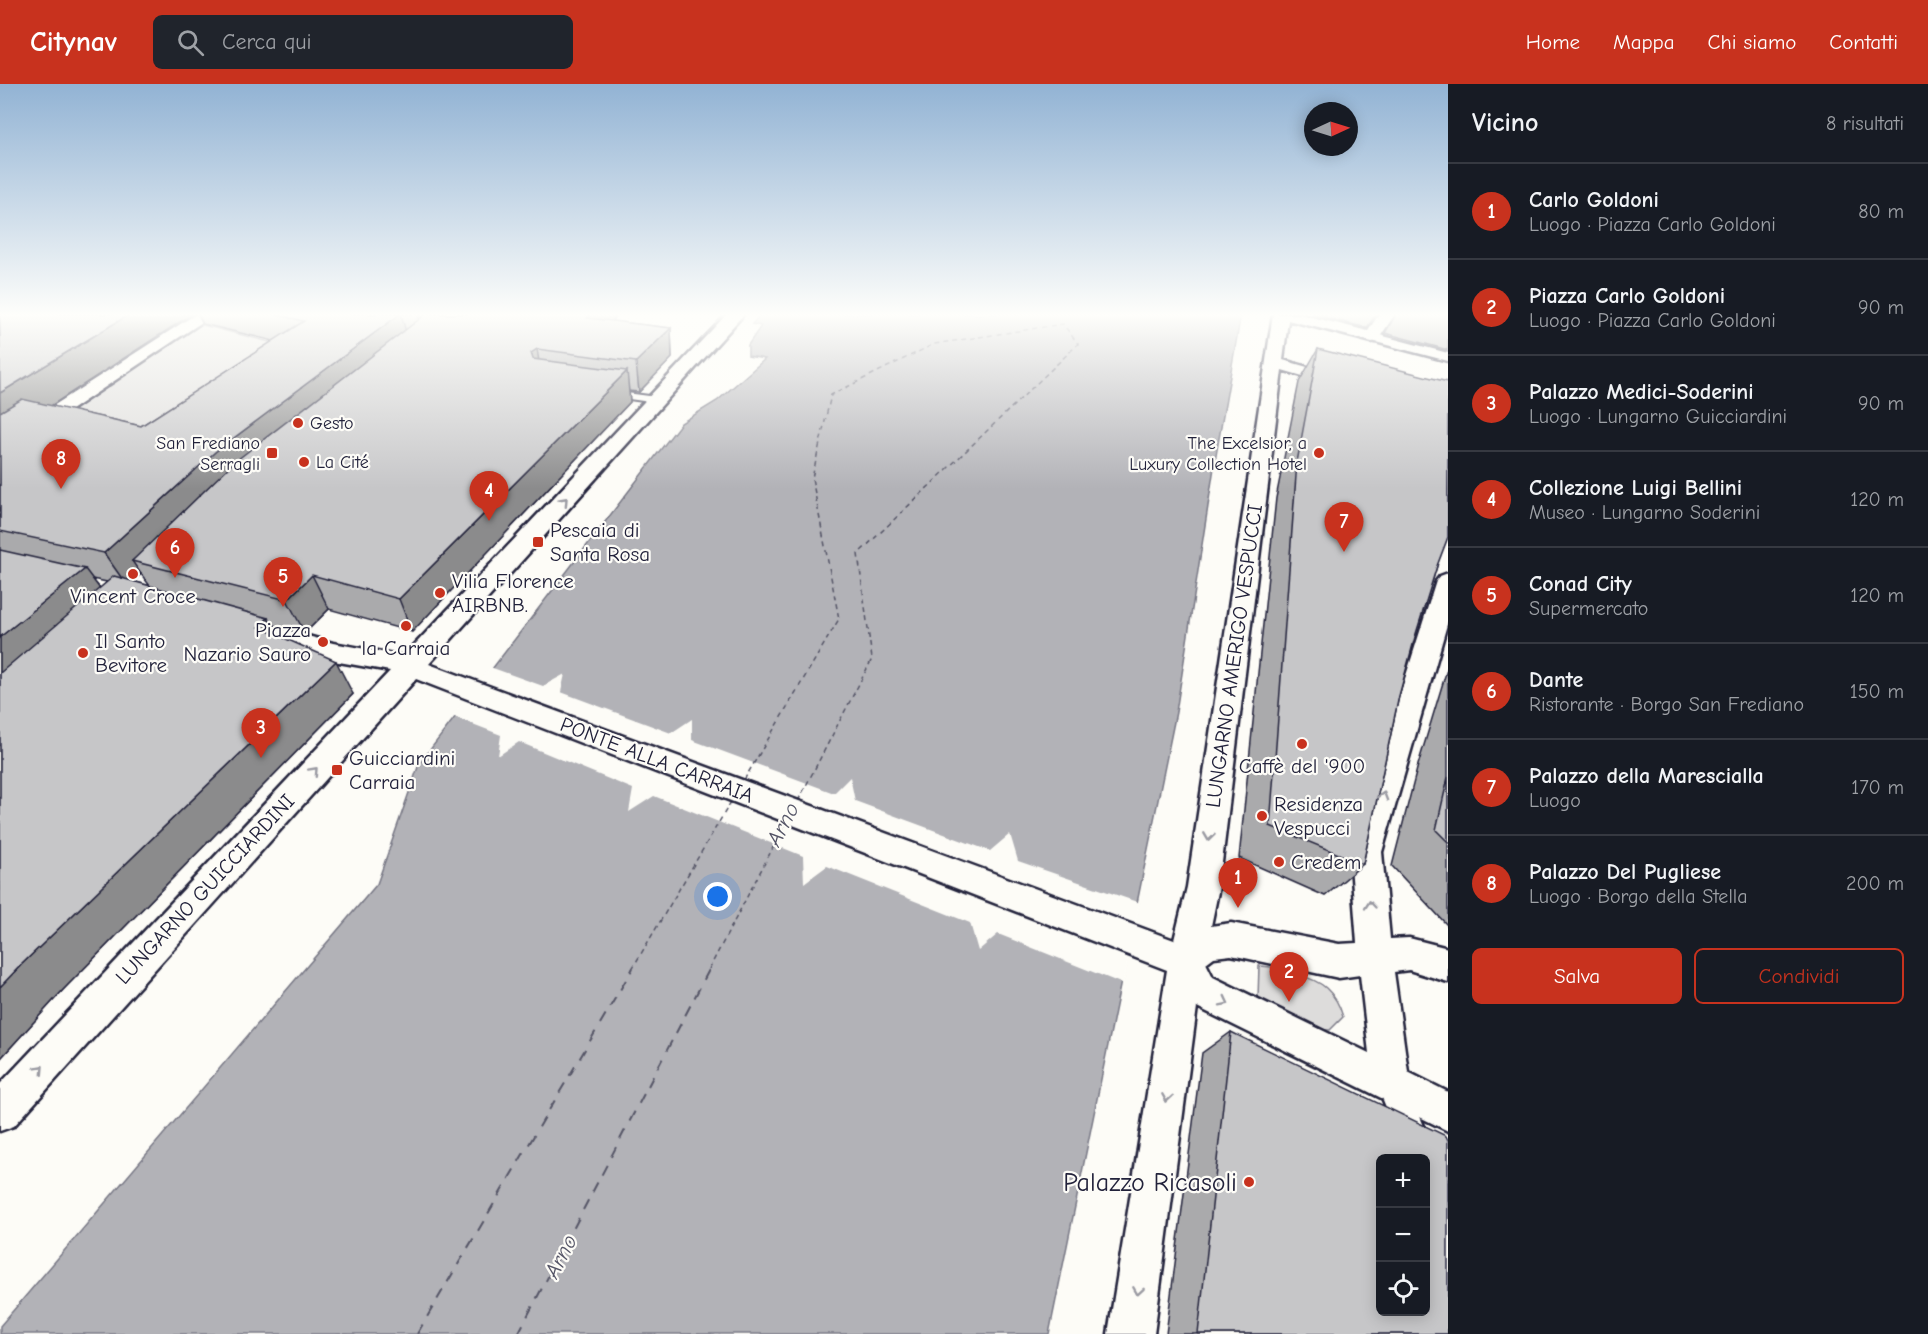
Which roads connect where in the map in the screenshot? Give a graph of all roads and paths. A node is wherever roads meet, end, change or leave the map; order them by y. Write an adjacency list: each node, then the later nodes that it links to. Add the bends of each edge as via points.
1 (114, 372): 8 (street)
2 (682, 372): 7 (street, LUNGARNO GUICCIARDINI)
3 (1274, 372): 14 (street, LUNGARNO AMERIGO VESPUCCI, one-way to 14, via 1203,887)
4 (1307, 372): 5 (street)
5 (1362, 388)
6 (597, 392): 7 (lane)
7 (657, 400): 12 (street, LUNGARNO GUICCIARDINI, one-way to 7)
8 (6, 441)
9 (1448, 581): 11 (street)
10 (222, 621): 12 (street, via 333,652)
11 (1442, 624): 13 (street, one-way to 11, via 1366,852)
12 (411, 667): 14 (street, PONTE ALLA CARRAIA); 17 (street, LUNGARNO GUICCIARDINI, one-way to 12)
13 (1375, 957): 14 (street, via 1339,961 1231,939 1210,942); 15 (street, via 1409,954); 16 (street)
14 (1186, 961): 16 (street, one-way to 16, via 1201,988 1209,994); 20 (street, LUNGARNO AMERIGO VESPUCCI, one-way to 20)
15 (1448, 965)
16 (1391, 1083): 18 (street); 19 (street)
17 (0, 1112)
18 (1448, 1112)
19 (1418, 1154)
20 (1131, 1334)

